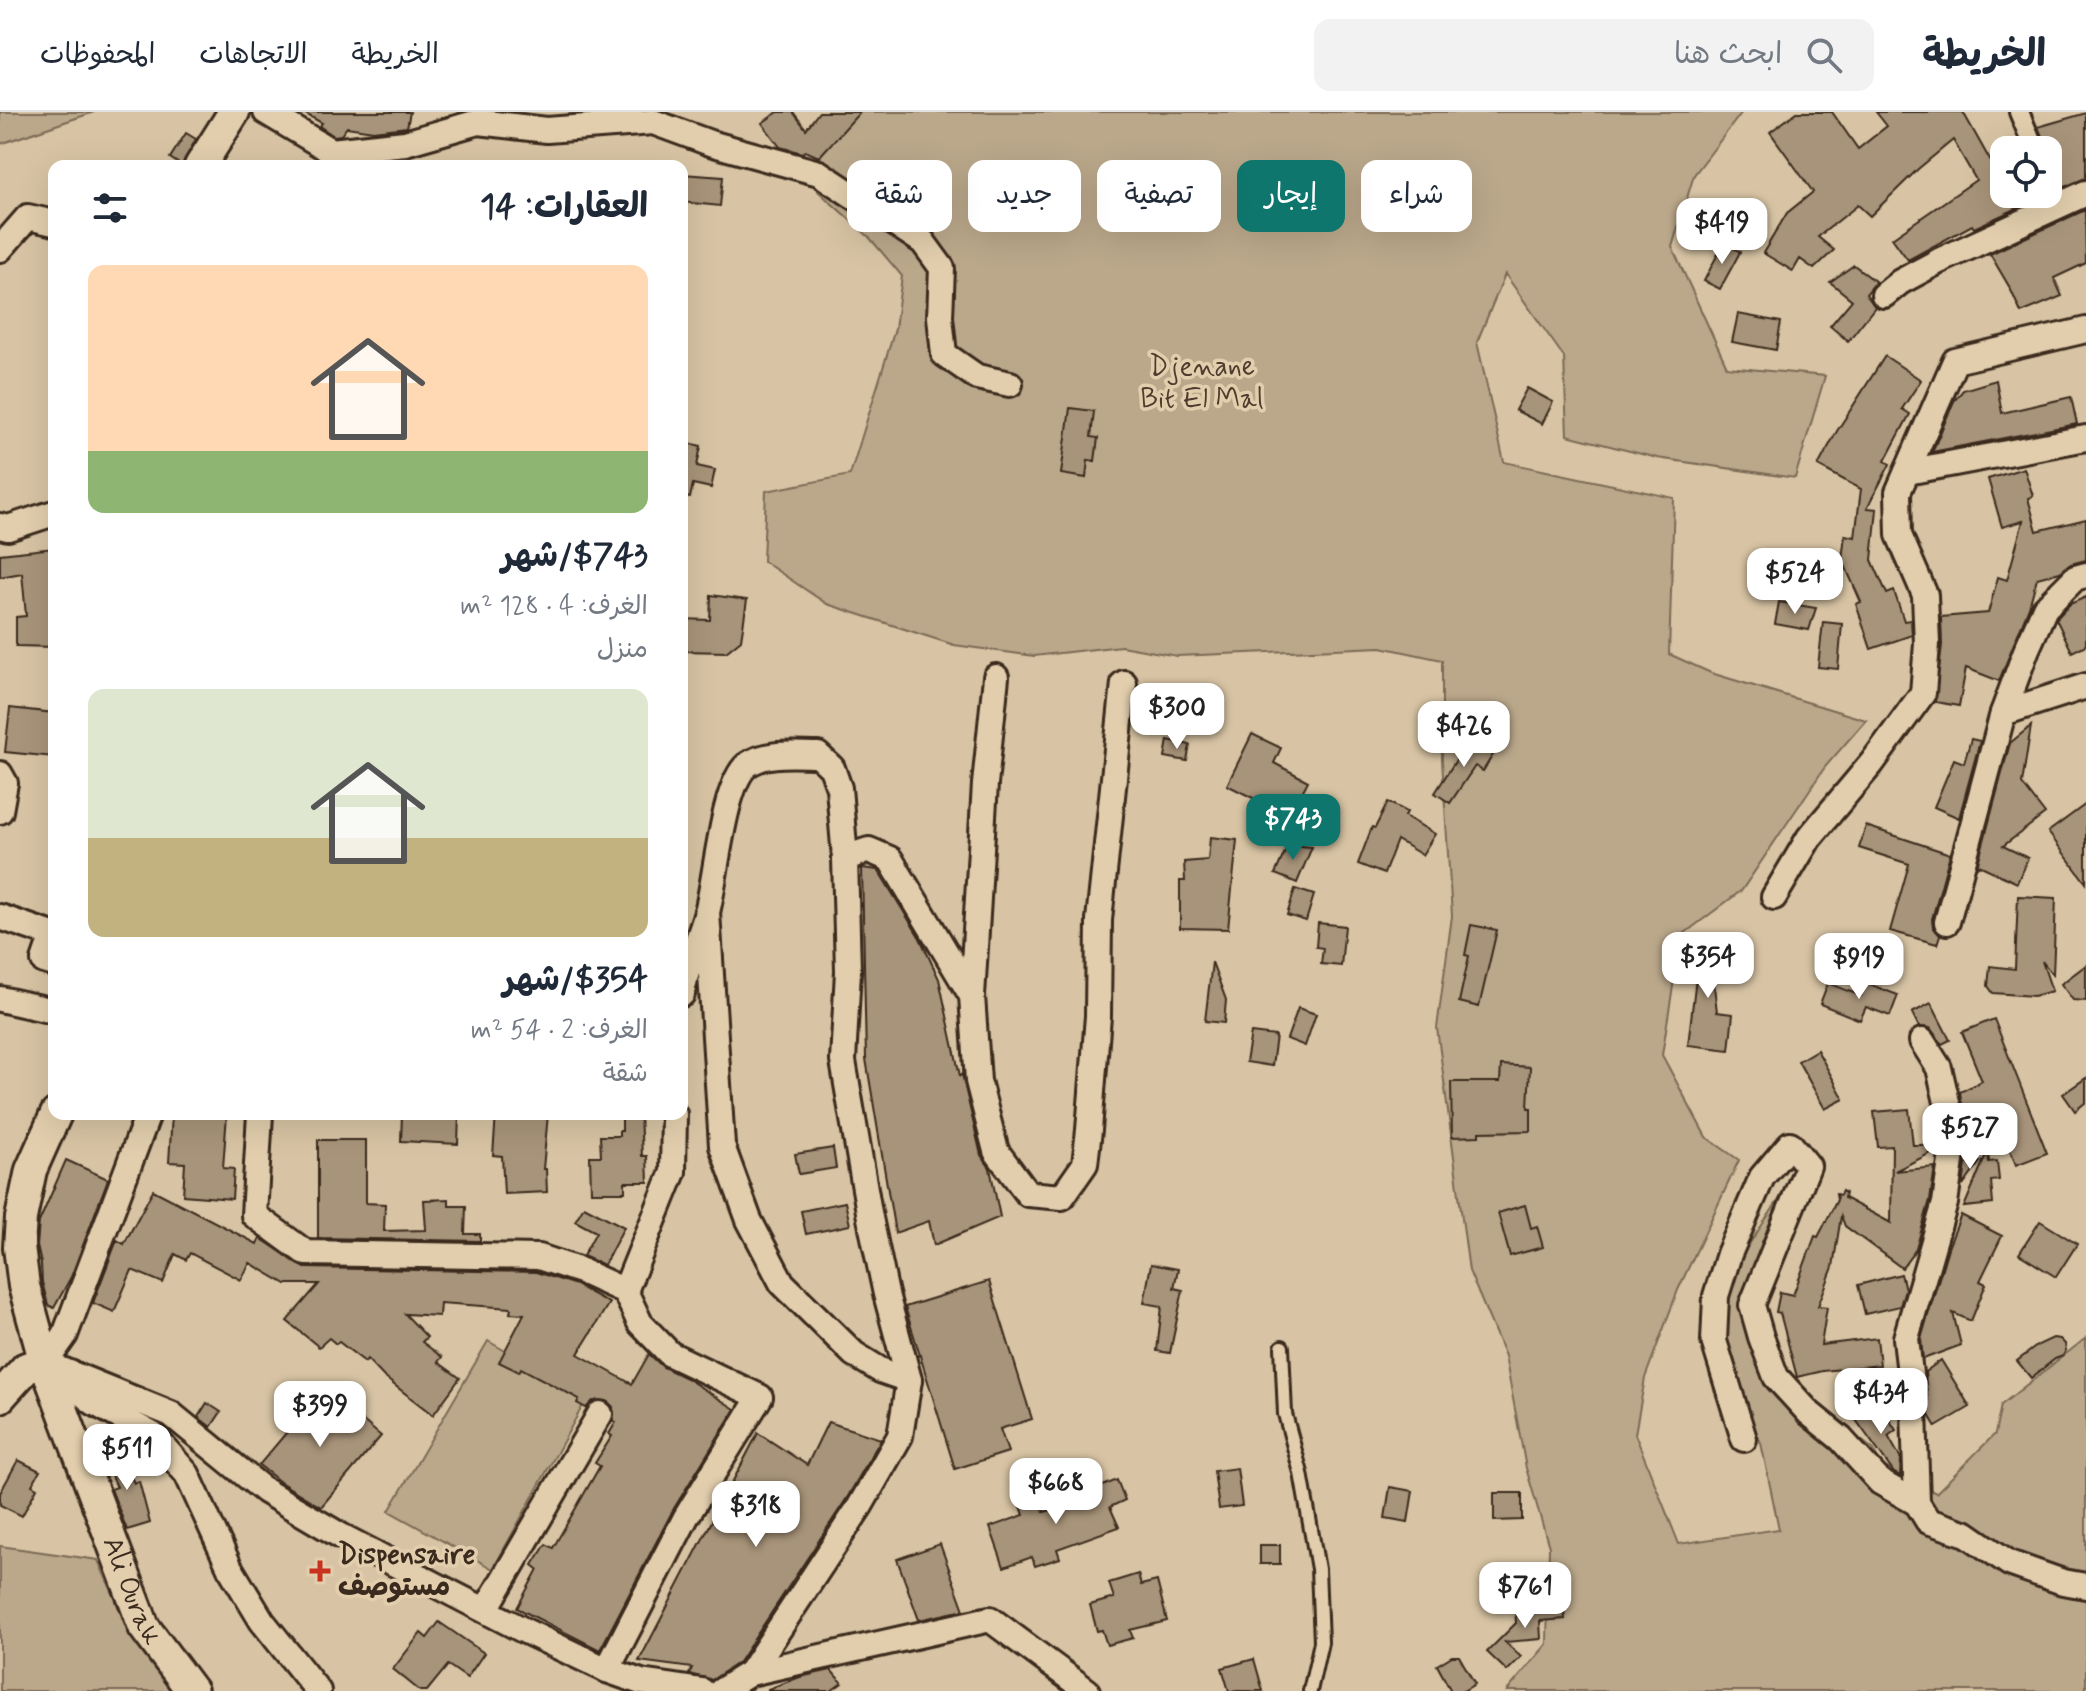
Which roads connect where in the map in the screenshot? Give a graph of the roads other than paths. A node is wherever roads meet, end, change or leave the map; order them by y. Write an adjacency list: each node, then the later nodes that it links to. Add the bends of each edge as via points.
1 (234, 112): 5 (street)
2 (266, 112): 13 (street, via 331,151 405,143 478,122 547,130 653,122 819,173 923,242 942,268 944,354 977,377)
3 (2019, 112): 4 (street)
4 (2029, 136)
5 (204, 160)
6 (2086, 193): 7 (street)
7 (2062, 206)
8 (2058, 208): 11 (street, via 1939,261)
9 (48, 222): 10 (street, via 28,217)
10 (0, 249)
11 (1884, 295)
12 (2086, 330): 15 (street, via 1955,361)
13 (1010, 384)
14 (2086, 438): 15 (street)
15 (1907, 472): 26 (street, via 1898,492 1899,535 1925,595 1923,693 1809,838)
16 (48, 515): 17 (street)
17 (0, 526)
18 (2086, 575): 22 (street, via 2075,578 2045,608)
19 (996, 677): 32 (street)
20 (1124, 683): 32 (street, via 1099,920 1098,1016 1085,1164 1062,1197 1028,1194 996,1151 978,1081)
21 (2086, 686): 22 (street)
22 (2003, 713): 29 (street)
23 (0, 774): 24 (street, via 5,783)
24 (0, 811)
25 (845, 858): 27 (street, via 839,788 832,768 818,755 764,756 745,766 736,780); 32 (street, via 869,850 890,859); 43 (street, via 848,971 843,1061 870,1218)
26 (1774, 897)
27 (707, 912): 31 (street); 43 (street, via 722,1146 749,1220 782,1283 854,1354)
28 (0, 917): 30 (street)
29 (1947, 922)
30 (48, 933)
31 (688, 974)
32 (972, 996)
33 (0, 999): 34 (street)
34 (48, 1010)
35 (1922, 1041): 47 (street, via 1939,1068 1952,1154 1945,1203 1906,1338)
36 (53, 1120): 42 (street, Ali Ourak, via 31,1170 19,1247)
37 (146, 1120): 42 (street, via 65,1335)
38 (260, 1120): 40 (street, via 254,1215 306,1253 539,1257)
39 (674, 1120): 40 (street, via 673,1172)
40 (625, 1291): 50 (street, via 640,1323 670,1354 760,1397 686,1517)
41 (1282, 1347): 57 (lane, via 1285,1414 1318,1569 1321,1642)
42 (45, 1363): 44 (street, via 26,1368); 49 (street, via 171,1414 265,1491); 52 (street, Ali Ourak, via 144,1627); 53 (street, via 93,1402 153,1435 187,1474 230,1568 262,1621)
43 (909, 1380): 51 (street, via 900,1436)
44 (0, 1397)
45 (600, 1414): 49 (street)
46 (1744, 1439): 47 (street, via 1714,1341 1716,1296 1762,1177 1790,1144 1808,1166 1752,1305 1761,1337 1776,1377 1809,1413 1880,1482)
47 (1917, 1503): 48 (street, via 1928,1521 1967,1534 2009,1563)
48 (2086, 1586)
49 (486, 1609): 50 (street)
50 (607, 1670): 54 (street, via 641,1682)
51 (750, 1673): 55 (street); 56 (street, via 990,1619)
52 (192, 1691)
53 (318, 1691)
54 (702, 1691)
55 (721, 1691)
56 (1087, 1691)
57 (1310, 1691)

